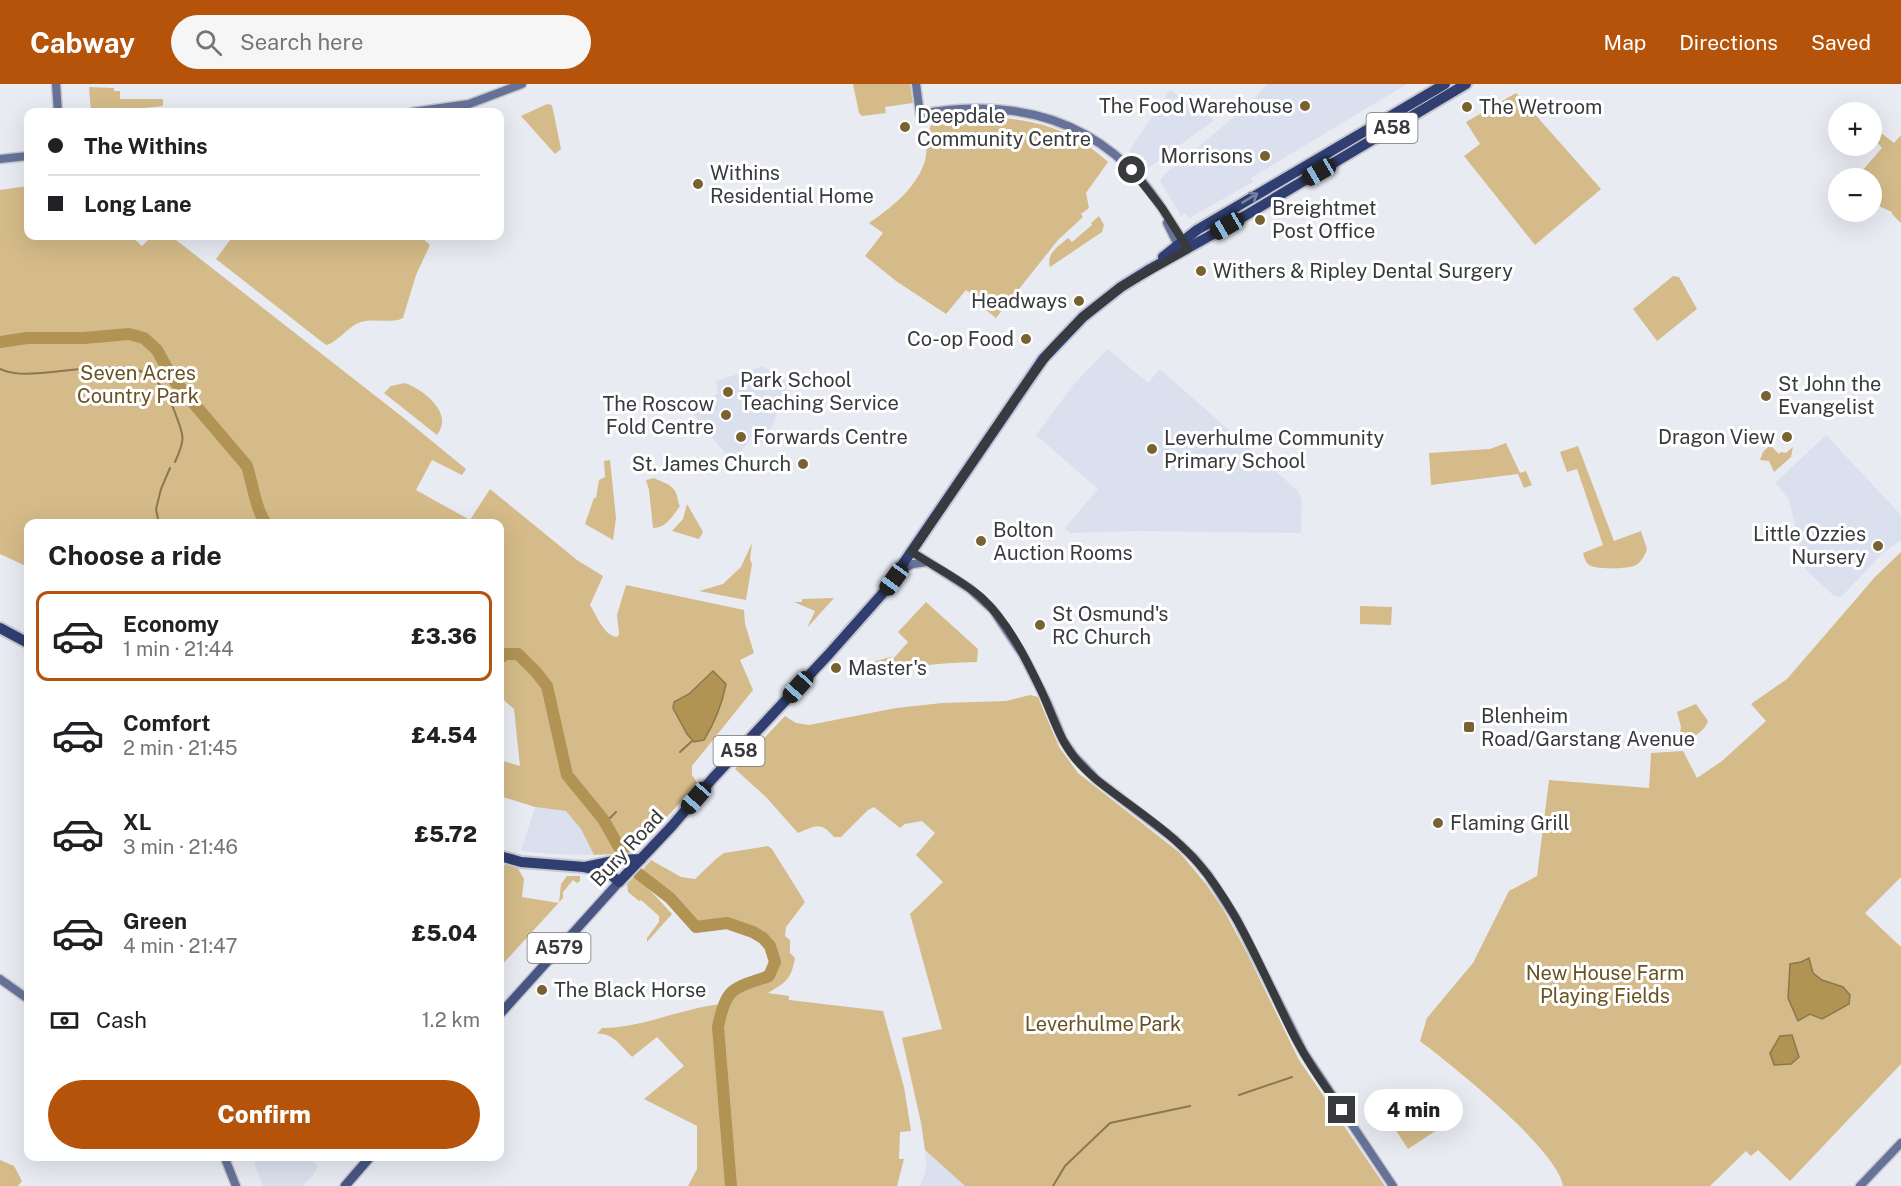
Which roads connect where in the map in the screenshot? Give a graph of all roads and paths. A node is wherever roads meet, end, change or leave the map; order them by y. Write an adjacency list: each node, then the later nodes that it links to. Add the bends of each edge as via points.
1 (56, 84): 6 (street)
2 (522, 84): 7 (street, via 469,104)
3 (916, 84): 10 (street, via 920,114 966,108 1000,109 1044,117 1078,129 1117,156)
4 (1445, 84): 11 (highway, Bury Road / A58, one-way to 4)
5 (1466, 84): 12 (highway, Bury Road / A58)
6 (58, 108)
7 (440, 108)
8 (24, 156): 9 (street)
9 (0, 159)
10 (1162, 208): 11 (street, via 1178,225); 12 (street)
11 (1197, 230): 12 (highway, Bury Road / A58)
12 (1184, 246): 13 (highway, Bury Road / A58, via 1102,301 1054,346)
13 (912, 552): 14 (street); 15 (highway, Bury Road / A58)
14 (927, 562): 15 (street); 31 (street, via 981,598 1003,623 1034,675 1063,740 1081,765 1174,839 1208,875 1242,928 1304,1053)
15 (901, 569): 19 (highway, Bury Road / A58, via 842,641)
16 (0, 628): 17 (highway)
17 (24, 641)
18 (504, 857): 21 (highway)
19 (641, 859): 20 (highway); 22 (highway, Bury Road / A58)
20 (607, 862): 21 (highway); 22 (highway)
21 (584, 867): 22 (highway)
22 (623, 878): 25 (main road, Bury Road / A579)
23 (0, 979): 24 (street)
24 (24, 996)
25 (504, 1010)
26 (1901, 1143): 32 (street)
27 (226, 1161): 29 (street)
28 (367, 1161): 30 (main road)
29 (236, 1186)
30 (345, 1186)
31 (1393, 1186)
32 (1860, 1186)

